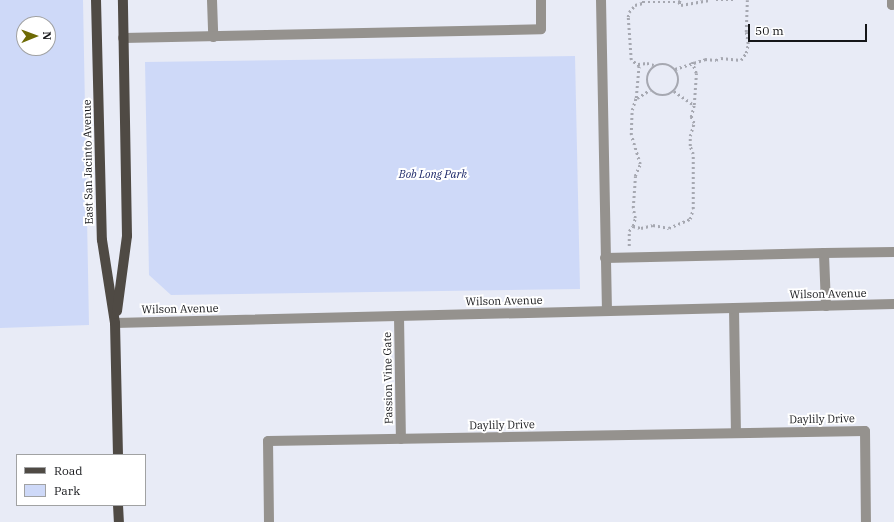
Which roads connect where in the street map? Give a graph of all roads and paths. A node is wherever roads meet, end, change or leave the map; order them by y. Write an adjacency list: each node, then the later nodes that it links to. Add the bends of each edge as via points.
1 (96, 0): 34 (main road, East San Jacinto Avenue, via 102,240)
2 (123, 0): 15 (main road, East San Jacinto Avenue)
3 (212, 0): 14 (street)
4 (540, 0): 14 (street, via 541,29)
5 (601, 0): 28 (street)
6 (710, 0): 12 (path, via 681,5)
7 (716, 0): 8 (path)
8 (734, 0)
9 (747, 0): 16 (path, via 748,44 746,54 741,60 722,58)
10 (892, 0): 13 (street)
11 (642, 1): 12 (path); 17 (path, via 635,5 628,17 631,60)
12 (679, 1)
13 (894, 4)
14 (214, 37): 15 (street)
15 (123, 38): 34 (main road, East San Jacinto Avenue, via 127,236)
16 (692, 62): 19 (path); 23 (path, via 696,73)
17 (637, 64): 18 (path); 22 (path, via 639,66)
18 (655, 65): 19 (path, via 663,63); 20 (path, via 649,70 647,77)
19 (675, 69): 21 (path, via 679,80)
20 (650, 90): 21 (path, via 654,94 663,95 669,95); 22 (path)
21 (674, 91): 23 (path)
22 (636, 98): 24 (path, via 632,110 631,135 640,164 635,176)
23 (694, 105): 24 (path, via 691,116 694,123 693,132 690,136 693,154 693,209 690,219 669,228)
24 (633, 226): 27 (path, via 629,230)
25 (894, 252): 26 (street)
26 (824, 253): 27 (street); 30 (street)
27 (628, 256): 28 (street)
28 (605, 258): 32 (street)
29 (894, 304): 30 (street, Wilson Avenue)
30 (826, 306): 31 (street, Wilson Avenue)
31 (734, 308): 32 (street, Wilson Avenue); 35 (street)
32 (607, 311): 33 (street, Wilson Avenue)
33 (399, 316): 34 (street, Wilson Avenue); 36 (street, Passion Vine Gate)
34 (115, 323): 37 (main road, East San Jacinto Avenue)
35 (736, 433): 36 (street, Daylily Drive); 41 (street, Daylily Drive, via 865,431)
36 (401, 439): 40 (street, Daylily Drive, via 268,441)
37 (118, 454)
38 (118, 506): 39 (main road)
39 (119, 522)
40 (269, 522)
41 (866, 522)

